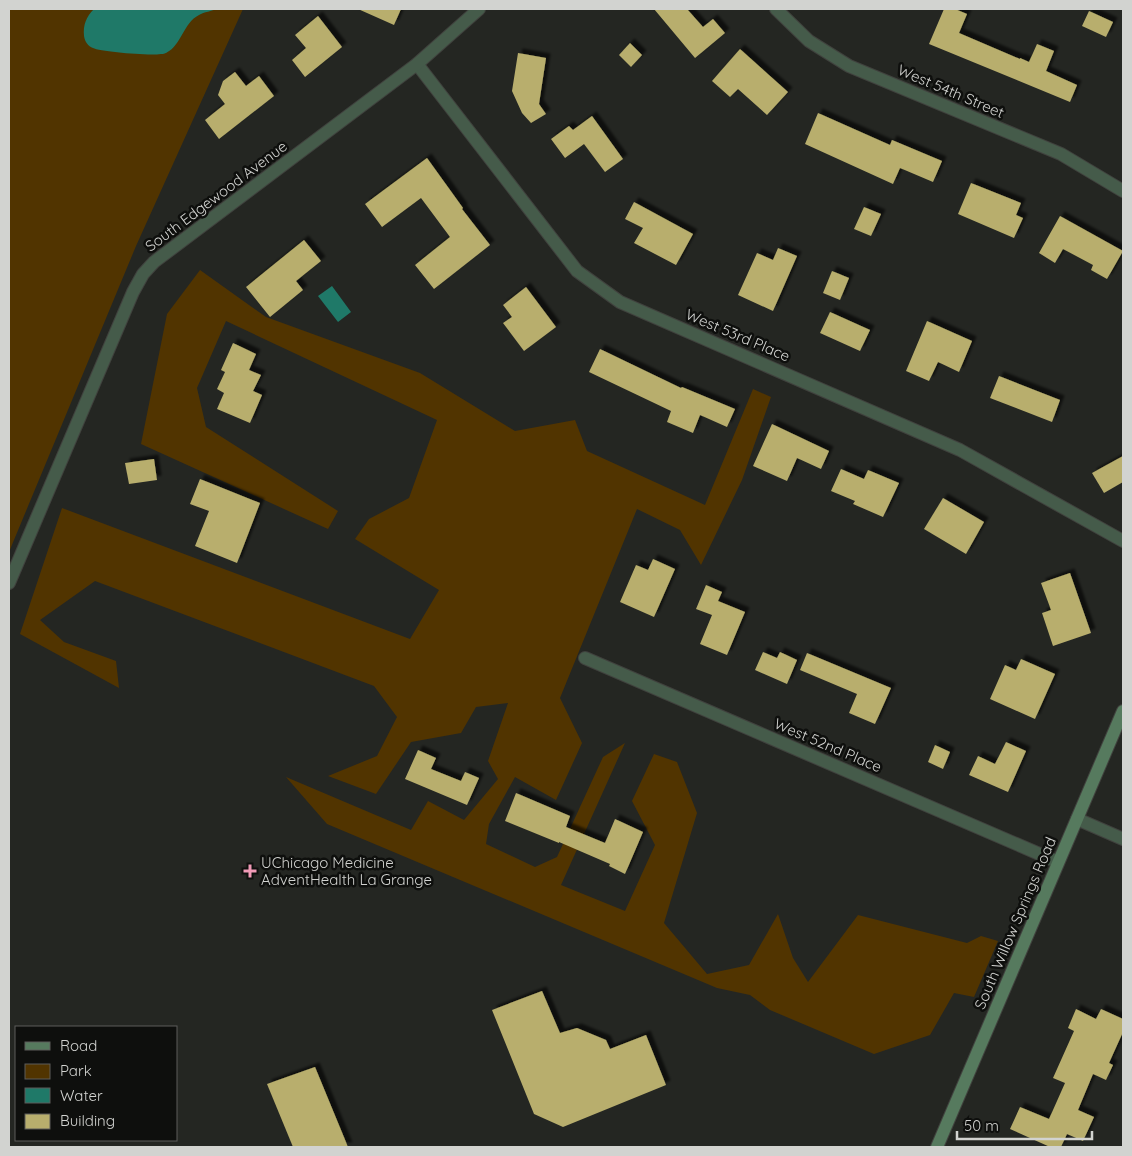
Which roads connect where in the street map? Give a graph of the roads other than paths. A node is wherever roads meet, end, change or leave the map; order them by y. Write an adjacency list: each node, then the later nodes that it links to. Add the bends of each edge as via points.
1 (479, 9): 3 (street, South Edgewood Avenue)
2 (776, 9): 4 (street, West 54th Street, via 809,41 849,66 1061,154)
3 (417, 64): 5 (street, West 53rd Place, via 577,271 620,302 960,450); 6 (street, South Edgewood Avenue, via 154,262 143,274)
4 (1123, 191)
5 (1123, 541)
6 (9, 583)
7 (585, 658): 11 (street, West 52nd Place)
8 (1123, 711): 9 (street, South Willow Springs Road)
9 (1077, 819): 10 (street); 11 (street, South Willow Springs Road)
10 (1123, 839)
11 (1058, 862): 12 (street, South Willow Springs Road)
12 (937, 1147)

